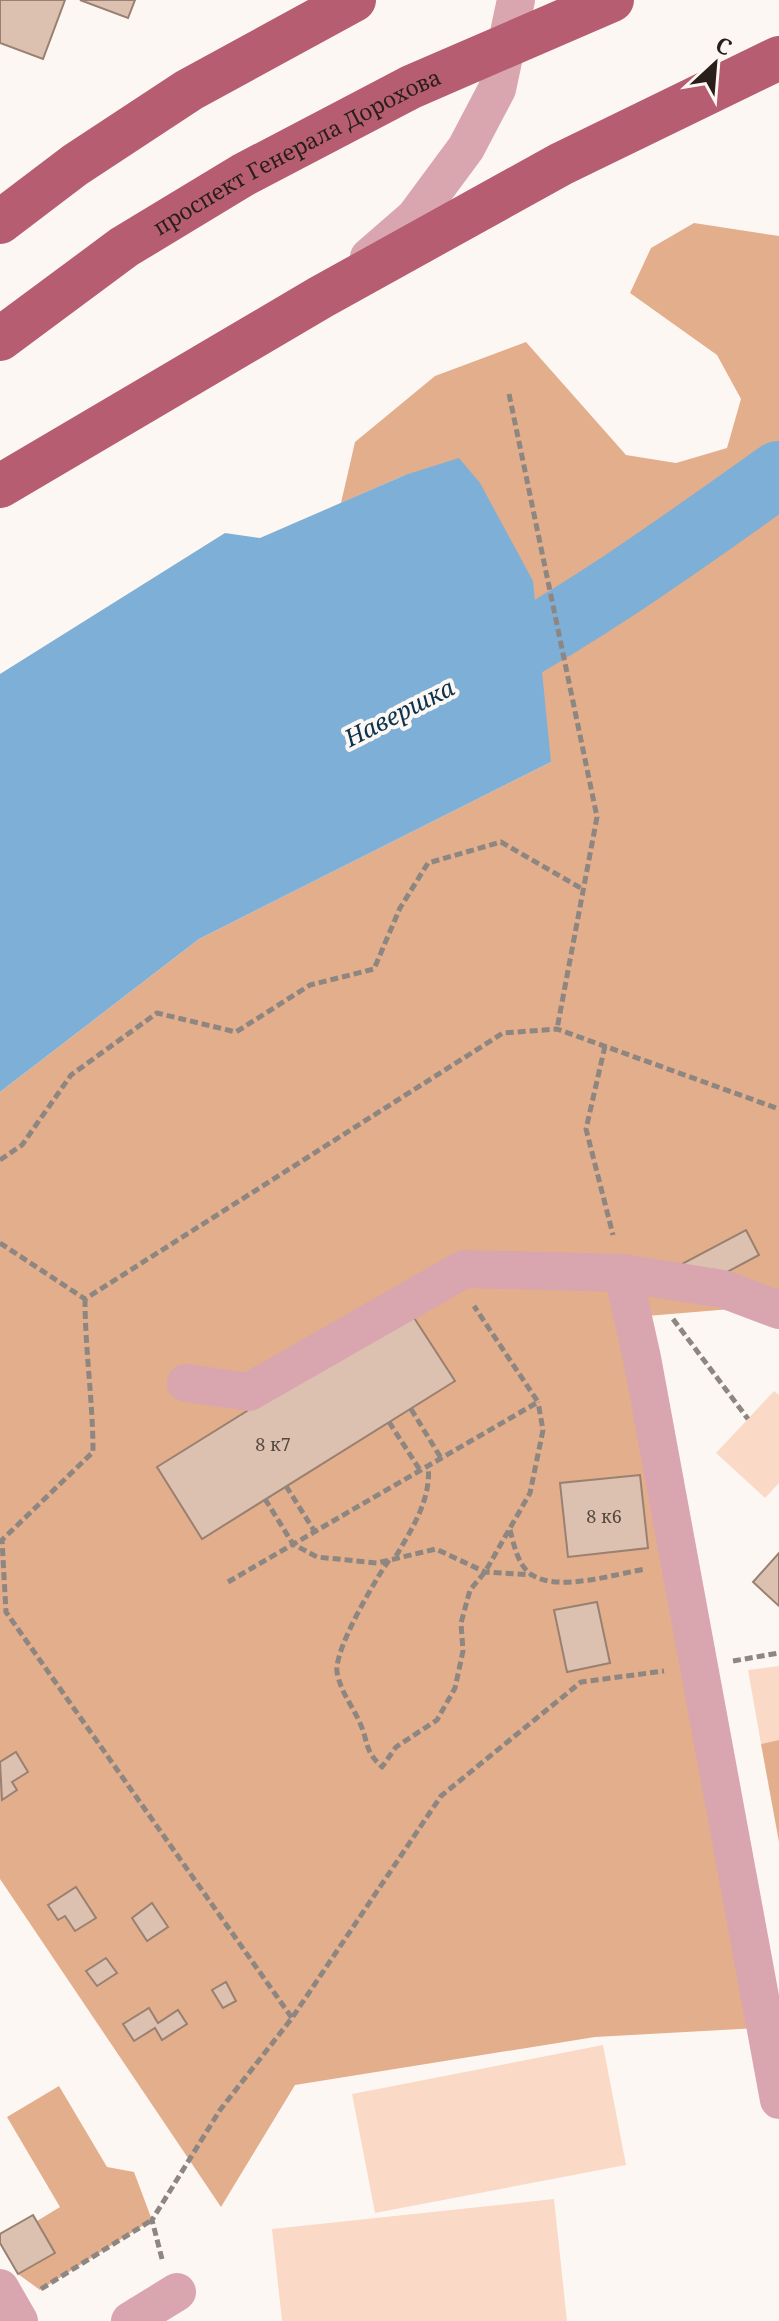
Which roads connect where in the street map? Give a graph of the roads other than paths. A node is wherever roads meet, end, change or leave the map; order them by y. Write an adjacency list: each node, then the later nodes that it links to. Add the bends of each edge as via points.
1 (354, 0): 5 (main road, via 189,90)
2 (516, 0): 6 (street, via 497,89 466,148 415,217)
3 (612, 0): 7 (main road, проспект Генерала Дорохова, bridge, via 411,87 243,175 124,247)
4 (779, 58): 6 (main road, via 561,164)
5 (0, 222)
6 (321, 297): 8 (main road)
7 (0, 339)
8 (0, 486)
9 (632, 1275): 10 (street, via 723,1289); 11 (street, via 464,1269 249,1392); 12 (street, via 678,1563)
10 (779, 1310)
11 (186, 1383)
12 (779, 2101)
13 (177, 2292): 14 (street)
14 (130, 2321)

